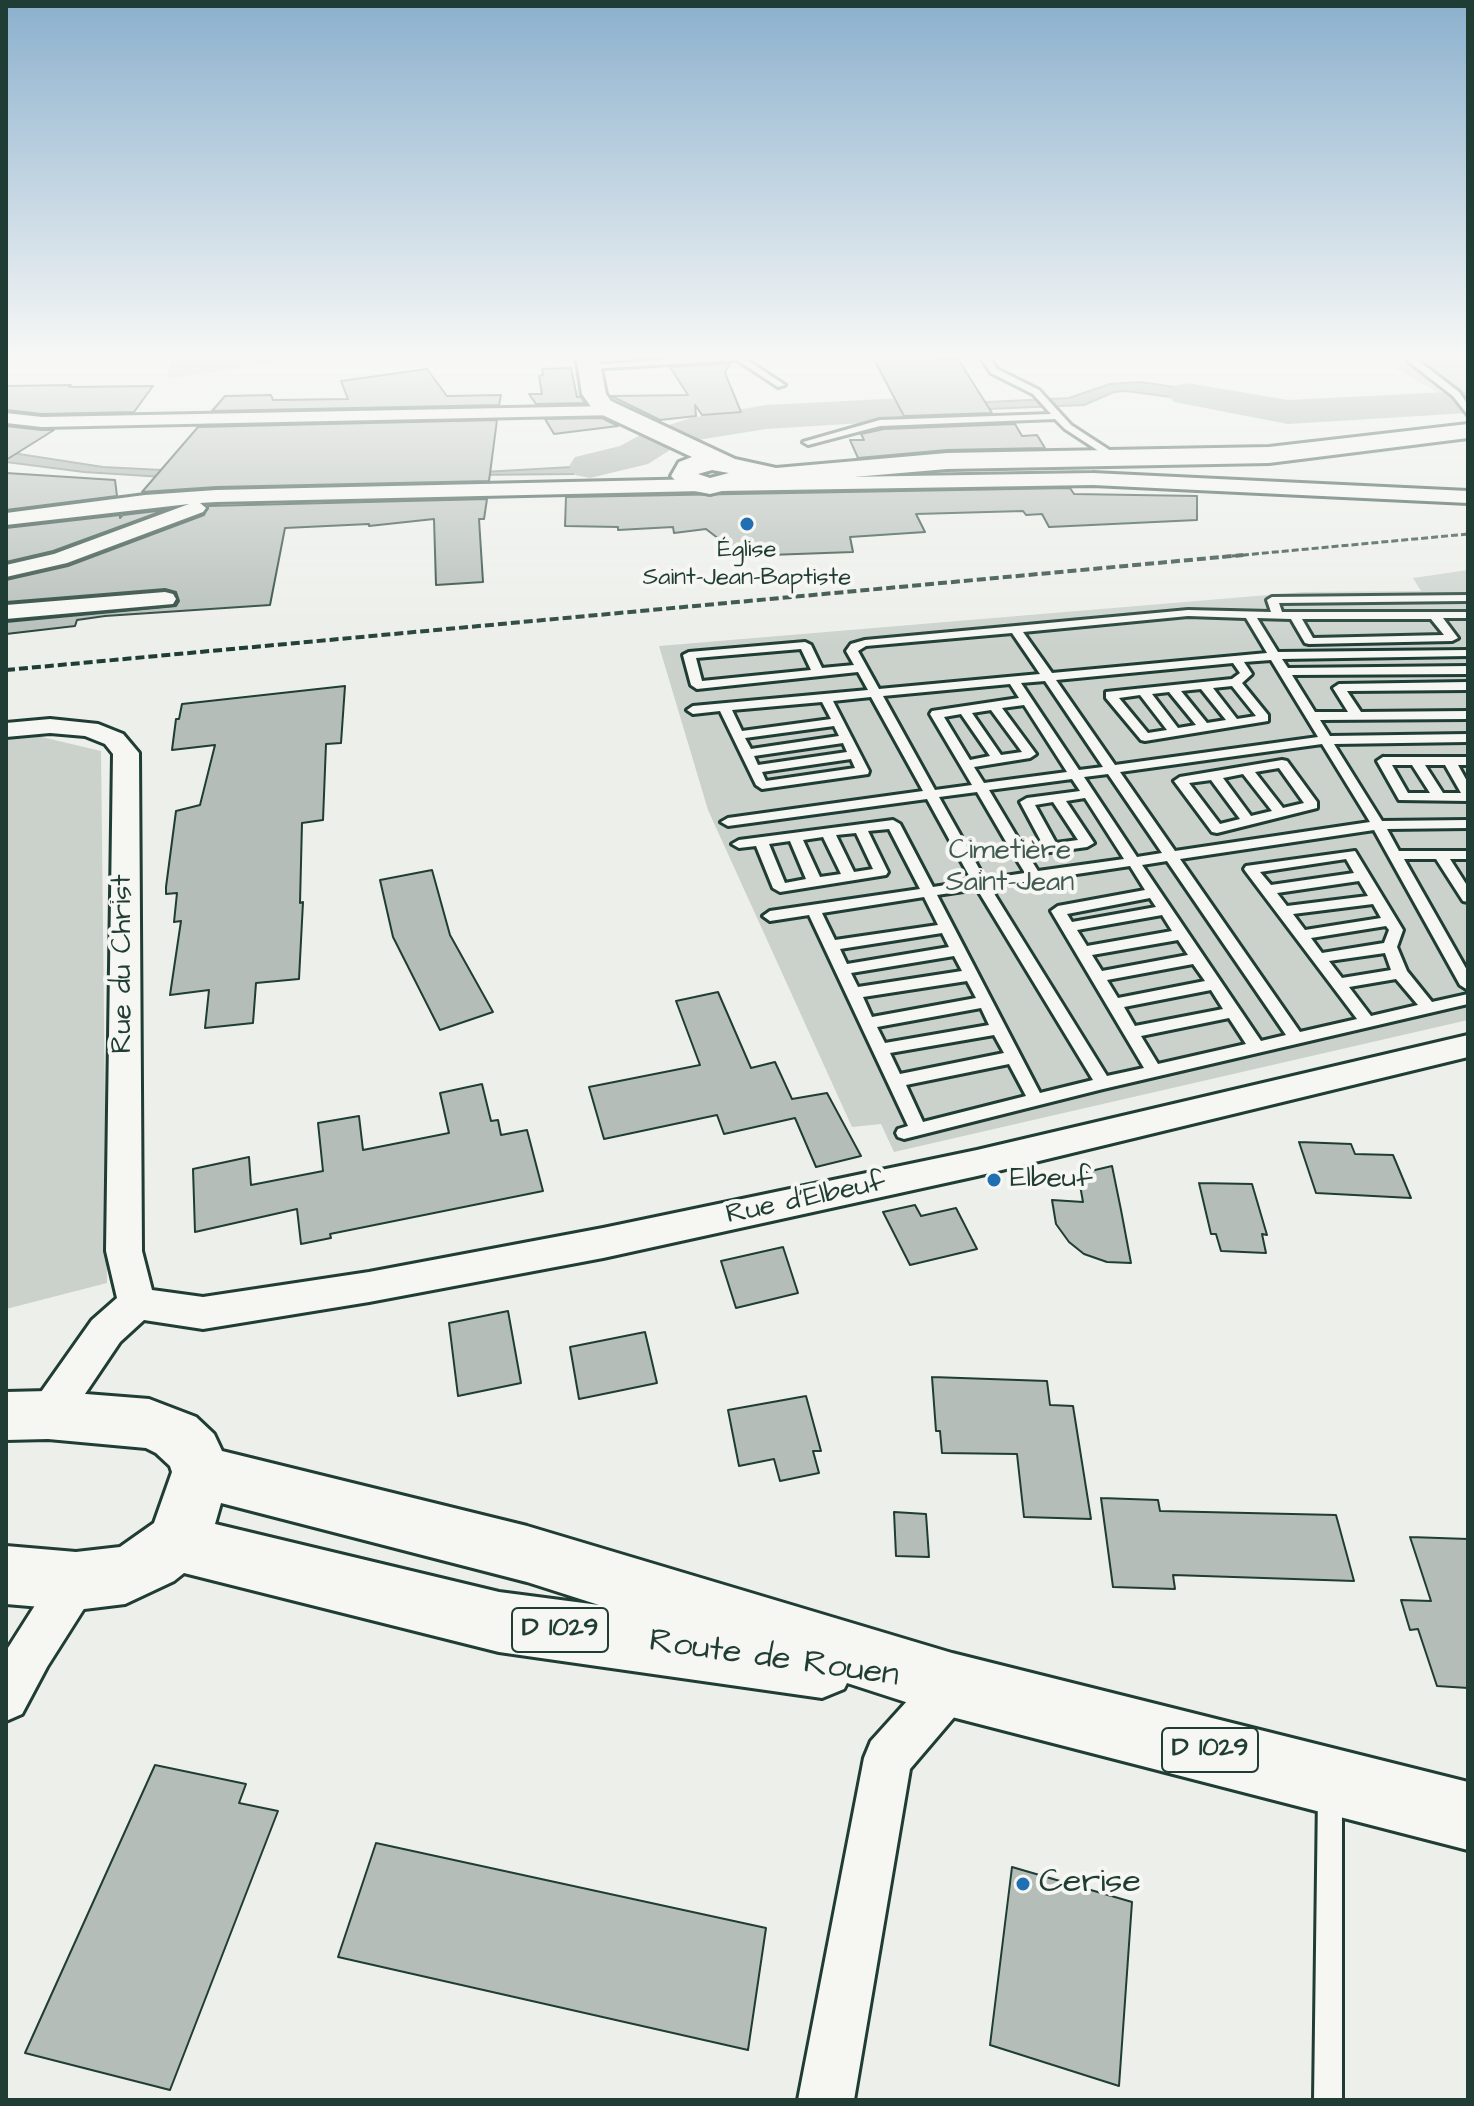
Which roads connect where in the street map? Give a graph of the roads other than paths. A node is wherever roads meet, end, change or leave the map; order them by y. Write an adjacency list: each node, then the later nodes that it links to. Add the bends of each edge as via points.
1 (686, 452): 5 (main road)
2 (1107, 452): 4 (lane)
3 (1302, 452): 4 (main road)
4 (1114, 457): 6 (main road, via 947,461)
5 (708, 468): 6 (main road); 7 (street, via 757,487); 8 (street, via 619,485)
6 (776, 476): 7 (street)
7 (817, 483): 9 (street, via 1093,479)
8 (216, 496): 10 (street); 11 (street, via 186,513 60,559)
9 (1468, 497)
10 (6, 519)
11 (6, 571)
12 (1467, 595): 15 (lane); 19 (lane, via 1272,600)
13 (165, 599): 14 (street)
14 (6, 612)
15 (1468, 613): 17 (lane)
16 (1407, 615): 17 (lane); 23 (lane); 26 (lane)
17 (1434, 615): 26 (lane, via 1452,638)
18 (1250, 616): 19 (lane); 24 (lane, via 1188,613); 33 (lane)
19 (1278, 616): 20 (lane)
20 (1295, 616): 21 (lane); 27 (lane, via 1309,641)
21 (1322, 616): 22 (lane); 27 (lane)
22 (1348, 616): 23 (lane); 28 (lane)
23 (1374, 616): 25 (lane)
24 (1016, 630): 35 (lane, via 865,643 852,651); 40 (lane)
25 (1390, 639): 26 (lane); 28 (lane); 32 (lane)
26 (1425, 639)
27 (1337, 640): 28 (lane)
28 (1364, 640)
29 (748, 650): 30 (lane); 38 (lane, via 805,645); 41 (lane)
30 (719, 653): 43 (lane); 43 (lane, via 689,655 697,685)
31 (1468, 653): 32 (lane)
32 (1400, 654): 33 (lane); 36 (lane)
33 (1274, 656): 34 (lane); 39 (lane)
34 (1236, 659): 40 (lane); 44 (lane, via 1246,674)
35 (860, 668): 38 (lane); 49 (lane)
36 (1410, 670): 37 (lane); 39 (lane); 53 (lane)
37 (1468, 670)
38 (818, 672): 41 (lane)
39 (1284, 672): 60 (lane)
40 (1049, 677): 42 (lane); 77 (lane)
41 (758, 679): 43 (lane)
42 (1013, 680): 49 (lane); 51 (lane)
43 (730, 681)
44 (1235, 682): 45 (lane); 63 (lane, via 1264,718)
45 (1204, 685): 46 (lane); 63 (lane)
46 (1172, 688): 48 (lane); 64 (lane)
47 (1465, 690): 53 (lane)
48 (1143, 691): 66 (lane); 66 (lane, via 1110,695 1145,737)
49 (874, 693): 50 (lane); 82 (lane)
50 (826, 698): 56 (lane); 62 (lane)
51 (1027, 701): 55 (lane); 79 (lane)
52 (1407, 701): 53 (lane); 53 (lane); 54 (lane); 54 (lane)
53 (1431, 701): 59 (lane); 69 (lane)
54 (1376, 702): 61 (lane); 61 (lane, via 1339,688)
55 (994, 706): 58 (lane); 72 (lane, via 1030,754)
56 (724, 707): 57 (lane); 67 (lane)
57 (693, 710)
58 (964, 710): 72 (lane); 76 (lane, via 936,714)
59 (1468, 715)
60 (1311, 716): 61 (lane); 70 (lane)
61 (1357, 716)
62 (838, 722): 67 (lane); 68 (lane)
63 (1234, 723): 64 (lane)
64 (1204, 727): 66 (lane)
65 (6, 730): 158 (street, Rue du Christ, via 89,729 114,739 126,753 124,1251)
66 (1175, 732)
67 (737, 735): 71 (lane)
68 (847, 739): 71 (lane); 71 (lane, via 855,755 754,769)
69 (1464, 739): 70 (lane)
70 (1326, 740): 77 (lane); 91 (lane)
71 (746, 753)
72 (998, 759): 76 (lane)
73 (1416, 761): 74 (lane); 85 (lane); 85 (lane, via 1383,761 1404,797)
74 (1449, 761): 75 (lane); 84 (lane)
75 (1468, 761)
76 (966, 764): 81 (lane)
77 (1113, 769): 79 (lane); 104 (lane)
78 (1246, 770): 80 (lane); 87 (lane); 87 (lane, via 1282,764 1312,805)
79 (1075, 774): 81 (lane); 83 (lane)
80 (1214, 775): 88 (lane); 88 (lane, via 1180,781 1217,829)
81 (980, 787): 82 (lane); 100 (lane)
82 (931, 794): 89 (lane); 111 (lane)
83 (1088, 794): 86 (lane); 95 (lane)
84 (1468, 796): 85 (lane)
85 (1439, 797)
86 (1057, 798): 97 (lane); 99 (lane, via 1027,802)
87 (1280, 813): 88 (lane)
88 (1248, 821)
89 (728, 822)
90 (1468, 824): 91 (lane)
91 (1378, 825): 101 (lane); 104 (lane)
92 (860, 828): 93 (lane); 108 (lane, via 881,872); 113 (lane, via 893,824)
93 (828, 833): 94 (lane); 108 (lane)
94 (795, 837): 96 (lane); 110 (lane)
95 (1119, 840): 97 (lane); 105 (lane)
96 (761, 842): 98 (lane); 110 (lane, via 780,888)
97 (1087, 843): 99 (lane)
98 (739, 844)
99 (1052, 848): 100 (lane)
100 (1019, 852): 106 (lane)
101 (1395, 855): 102 (lane); 138 (lane)
102 (1440, 855): 103 (lane); 109 (lane)
103 (1468, 855)
104 (1175, 857): 105 (lane); 149 (lane)
105 (1134, 863): 106 (lane); 114 (lane)
106 (1034, 876): 111 (lane)
107 (1363, 876): 112 (lane); 112 (lane, via 1350,854 1251,869); 116 (lane)
108 (850, 877): 110 (lane)
109 (1462, 879): 115 (lane)
110 (815, 883)
111 (981, 884): 113 (lane); 156 (lane)
112 (1268, 890): 119 (lane)
113 (927, 892): 117 (lane); 123 (lane)
114 (1154, 893): 118 (lane); 122 (lane, via 1058,911)
115 (1468, 898)
116 (1377, 899): 119 (lane); 121 (lane)
117 (813, 909): 120 (lane); 126 (lane)
118 (1166, 910): 122 (lane); 124 (lane)
119 (1283, 911): 125 (lane)
120 (770, 916)
121 (1390, 921): 125 (lane); 127 (lane, via 1396,930)
122 (1068, 927): 129 (lane)
123 (946, 928): 126 (lane); 128 (lane)
124 (1182, 934): 129 (lane); 130 (lane)
125 (1301, 935): 131 (lane)
126 (831, 946): 132 (lane)
127 (1390, 947): 131 (lane); 133 (lane)
128 (958, 950): 132 (lane); 134 (lane)
129 (1083, 952): 135 (lane)
130 (1198, 958): 135 (lane); 136 (lane)
131 (1320, 958): 137 (lane)
132 (842, 970): 139 (lane)
133 (1400, 973): 137 (lane); 143 (lane)
134 (971, 975): 139 (lane); 141 (lane)
135 (1098, 977): 142 (lane)
136 (1215, 984): 142 (lane); 144 (lane)
137 (1339, 984): 146 (lane)
138 (1468, 985)
139 (854, 993): 145 (lane)
140 (1468, 999): 143 (lane)
141 (985, 1002): 145 (lane); 147 (lane)
142 (1114, 1004): 148 (lane)
143 (1429, 1008): 146 (lane)
144 (1233, 1012): 148 (lane); 151 (lane)
145 (868, 1023): 152 (lane)
146 (1368, 1023): 149 (lane)
147 (998, 1029): 152 (lane); 153 (lane)
148 (1131, 1032): 154 (lane)
149 (1297, 1039): 151 (lane)
150 (1468, 1046): 158 (street, Rue d'Elbeuf, via 992,1159 603,1243 203,1313)
151 (1257, 1048): 154 (lane)
152 (881, 1049): 155 (lane)
153 (1013, 1057): 155 (lane); 157 (lane)
154 (1154, 1071): 156 (lane)
155 (896, 1081): 157 (lane, via 911,1132)
156 (1103, 1083): 157 (lane)
157 (1036, 1100)
158 (137, 1303): 159 (street)
159 (27, 1416): 160 (main road, via 149,1424 176,1435 194,1452)
160 (200, 1472): 161 (main road, via 193,1505); 164 (main road, Route de Rouen / D 1029, via 527,1554)
161 (175, 1543): 163 (main road, via 125,1575); 164 (main road, Route de Rouen / D 1029, via 499,1622)
162 (6, 1575): 163 (main road)
163 (76, 1581): 165 (street)
164 (952, 1685): 166 (main road, Route de Rouen / D 1029); 168 (street, via 888,1758)
165 (6, 1698)
166 (1331, 1781): 167 (main road, Route de Rouen / D 1029); 169 (lane)
167 (1468, 1816)
168 (826, 2100)
169 (1328, 2100)

